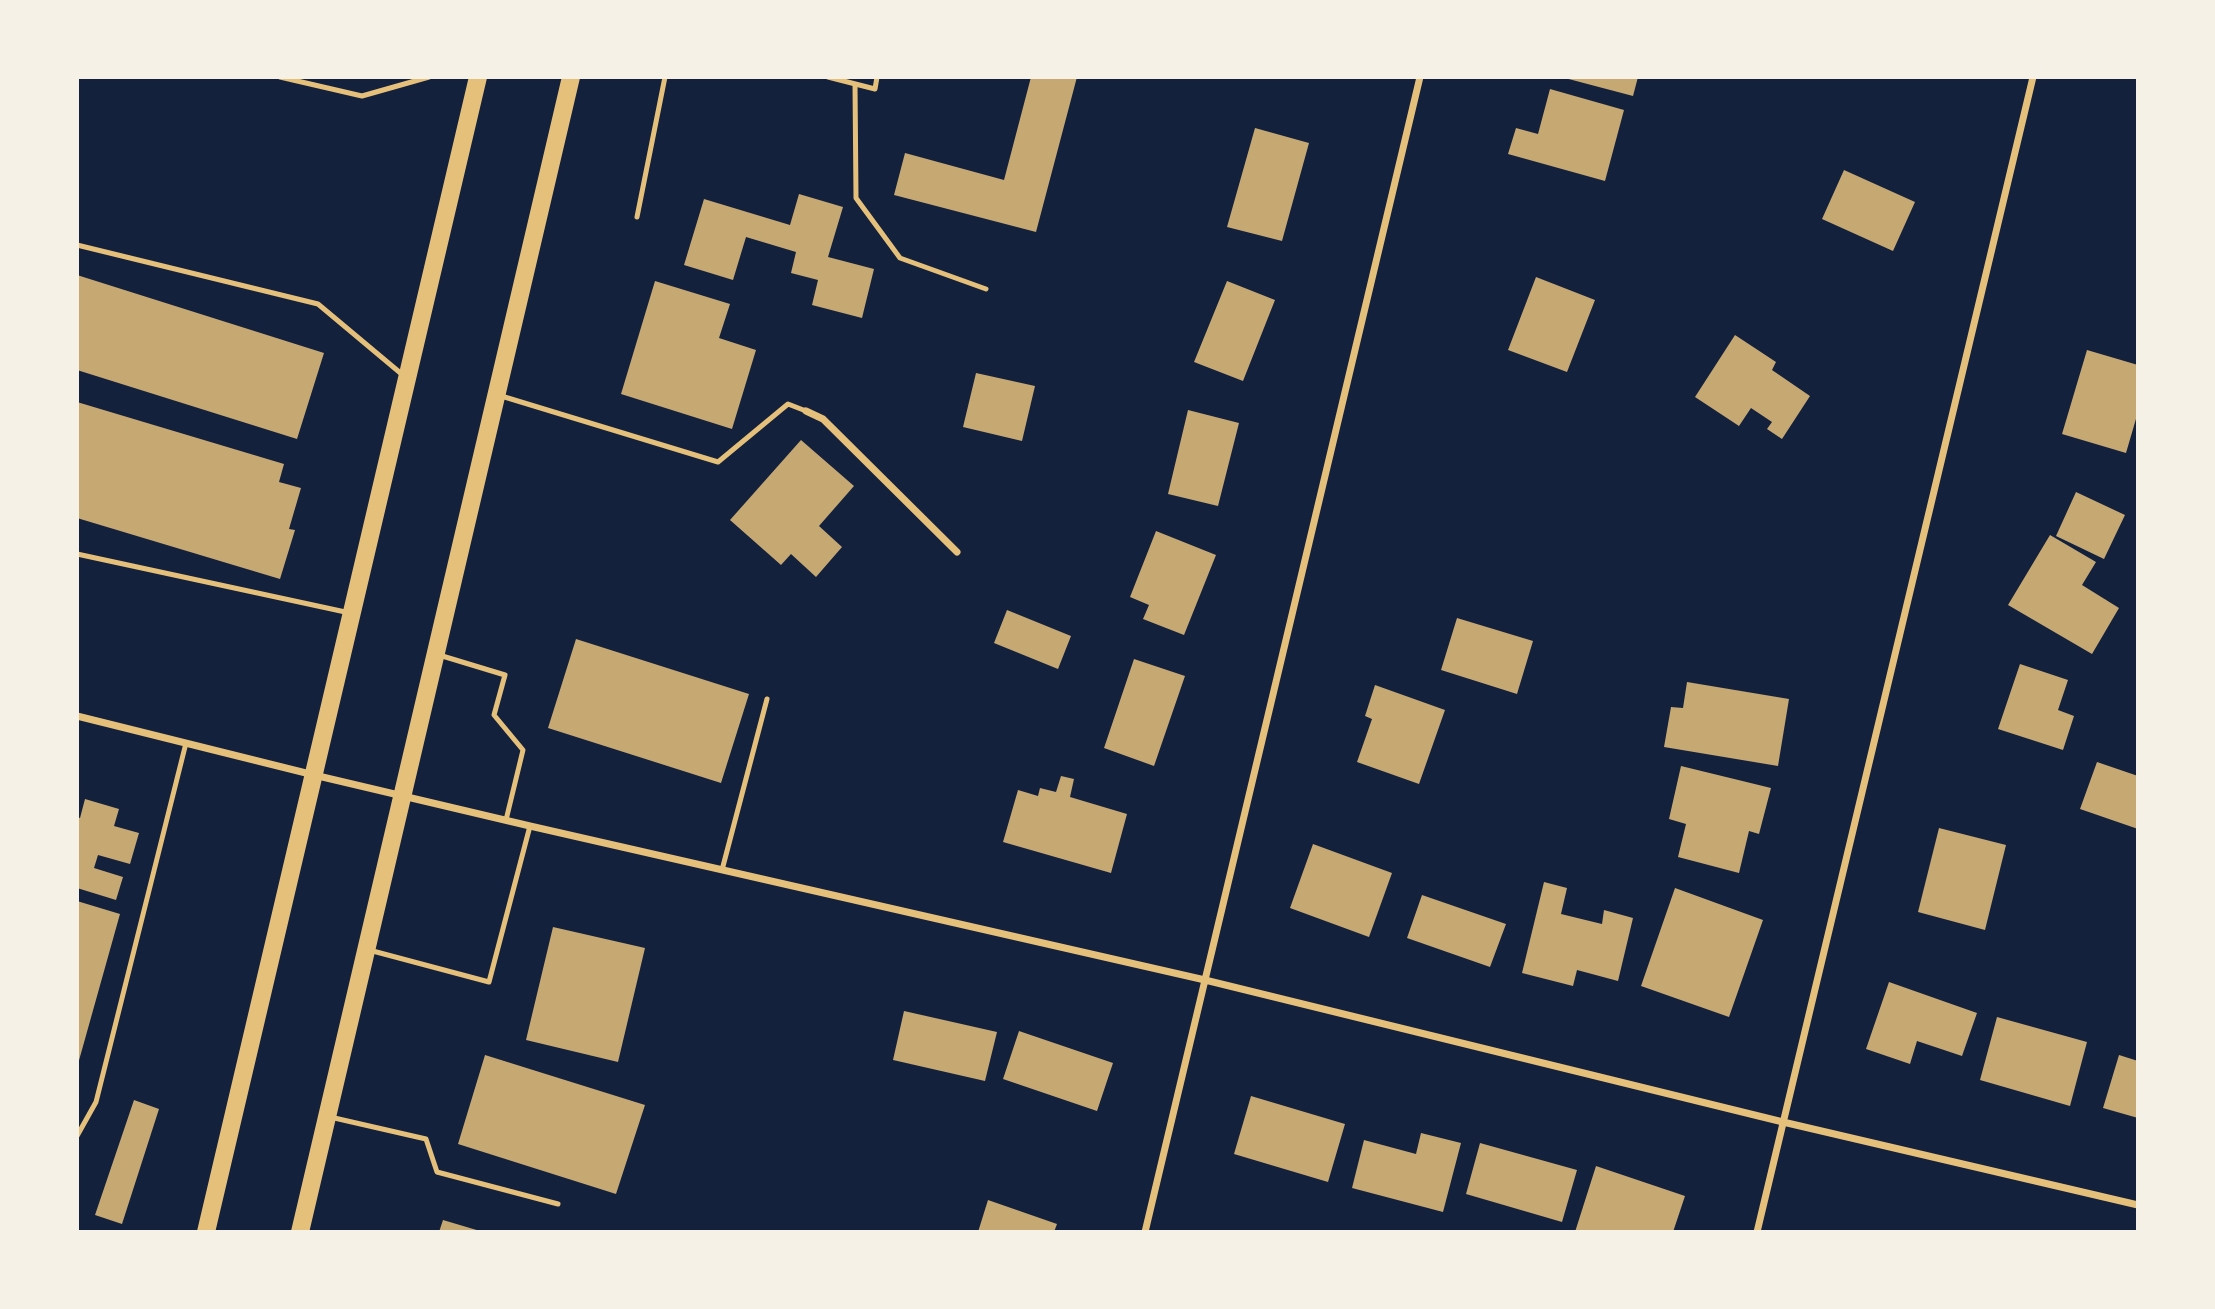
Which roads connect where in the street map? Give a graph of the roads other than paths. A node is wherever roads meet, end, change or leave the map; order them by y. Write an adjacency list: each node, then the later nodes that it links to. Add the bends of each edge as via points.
1 (280, 77): 2 (lane, via 362,96)
2 (429, 77)
3 (478, 77): 14 (main road)
4 (571, 77): 15 (main road)
5 (665, 77): 11 (lane)
6 (828, 77): 10 (lane)
7 (877, 77): 10 (lane, via 874,89)
8 (1420, 77): 30 (street)
9 (2033, 77): 32 (street)
10 (855, 84): 13 (lane, via 856,198 900,258)
11 (637, 217)
12 (77, 245): 14 (lane, via 318,304)
13 (986, 289)
14 (407, 378): 19 (main road)
15 (496, 395): 16 (lane, via 718,462 788,404); 20 (main road)
16 (806, 411): 17 (street, via 823,419)
17 (957, 552)
18 (77, 554): 19 (lane)
19 (353, 614): 24 (main road)
20 (435, 654): 25 (main road); 26 (lane, via 505,675 494,715 523,750)
21 (768, 699): 28 (lane)
22 (77, 716): 23 (street)
23 (186, 743): 24 (street); 33 (lane, via 96,1102)
24 (314, 775): 25 (street); 36 (main road)
25 (402, 796): 26 (street); 29 (main road)
26 (506, 820): 27 (street)
27 (530, 826): 28 (street); 29 (lane, via 489,982)
28 (722, 870): 30 (street)
29 (366, 950): 31 (main road)
30 (1205, 980): 32 (street); 38 (street)
31 (327, 1116): 34 (lane, via 426,1139 437,1172); 37 (main road)
32 (1783, 1122): 35 (street); 39 (street)
33 (77, 1136)
34 (558, 1204)
35 (2138, 1205)
36 (206, 1232)
37 (300, 1232)
38 (1145, 1232)
39 (1757, 1232)

